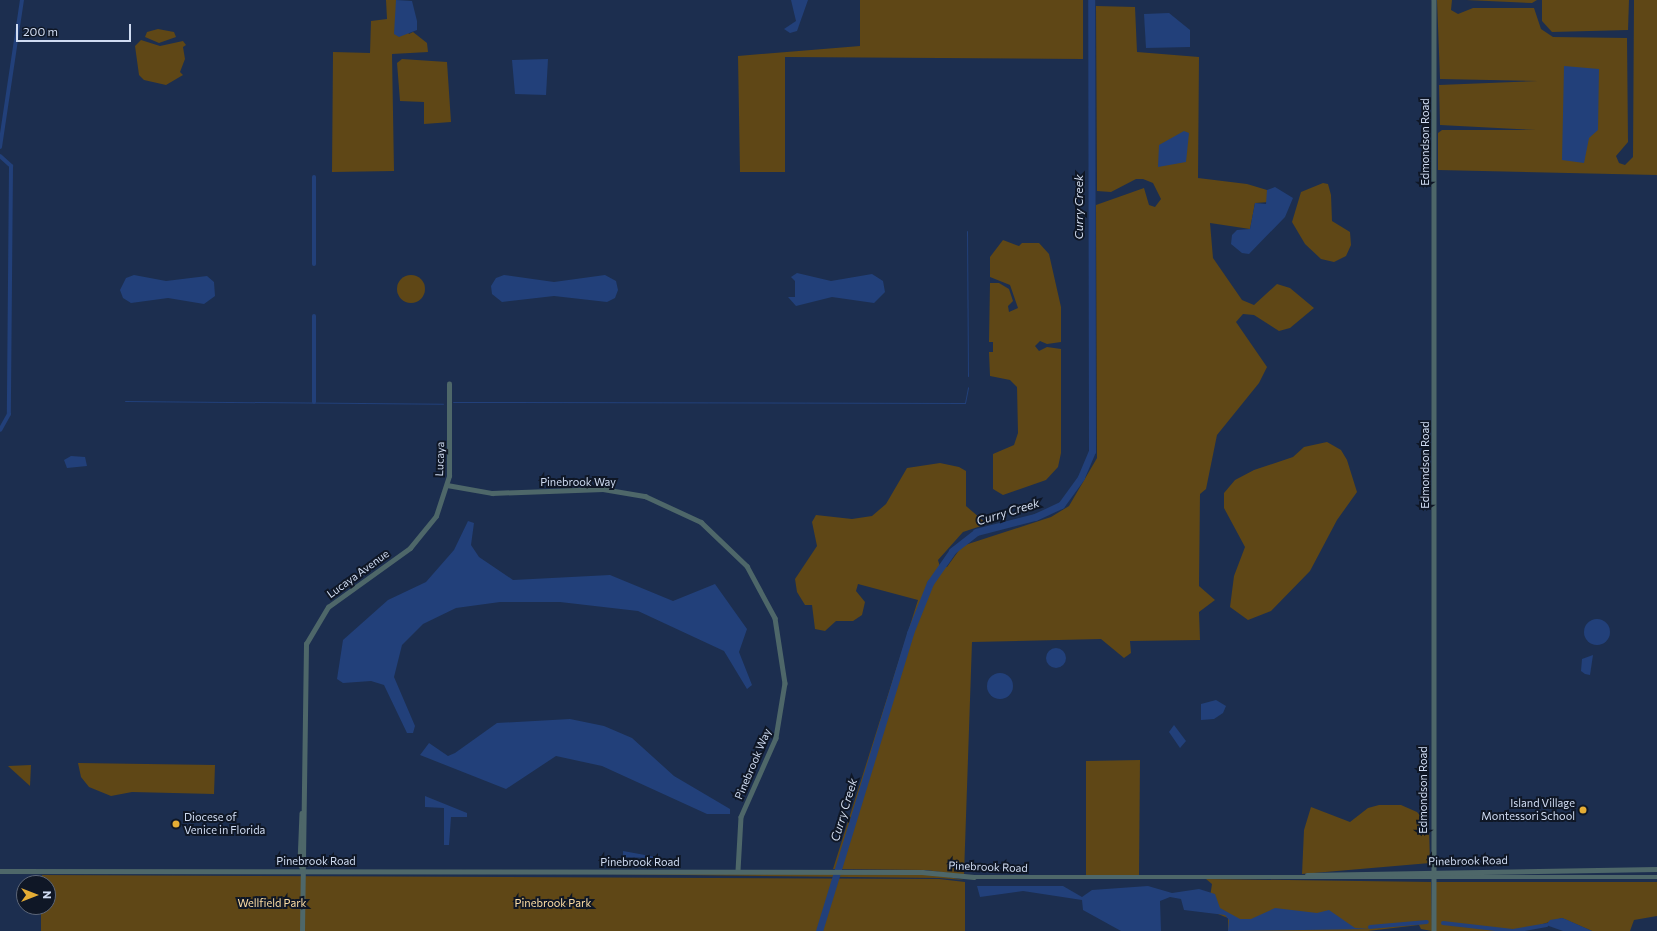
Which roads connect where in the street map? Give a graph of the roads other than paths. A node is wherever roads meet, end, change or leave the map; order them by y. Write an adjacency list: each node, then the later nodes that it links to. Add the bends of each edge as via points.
1 (1434, 0): 6 (street, Edmondson Road)
2 (449, 384): 3 (street, Lucaya)
3 (447, 485): 5 (street, Lucaya Avenue, via 439,511 420,538 332,603 310,633 303,665 303,809 300,848); 8 (street, Pinebrook Way, via 492,493 591,489 645,496 681,510 707,526 747,566 775,618 785,683 776,738 741,817)
4 (1657, 869): 6 (street, Pinebrook Road)
5 (303, 870): 7 (street, Pinebrook Road); 8 (street, Pinebrook Road); 12 (street, Lucaya Avenue)
6 (1433, 870): 10 (street, Pinebrook Road); 11 (street, Edmondson Road)
7 (0, 871)
8 (738, 871): 10 (street, Pinebrook Road, via 922,872 970,877)
9 (1657, 877): 11 (street, Pinebrook Road)
10 (1280, 878): 11 (street, Pinebrook Road)
11 (1434, 878): 13 (street, Edmondson Road)
12 (302, 931)
13 (1434, 931)

